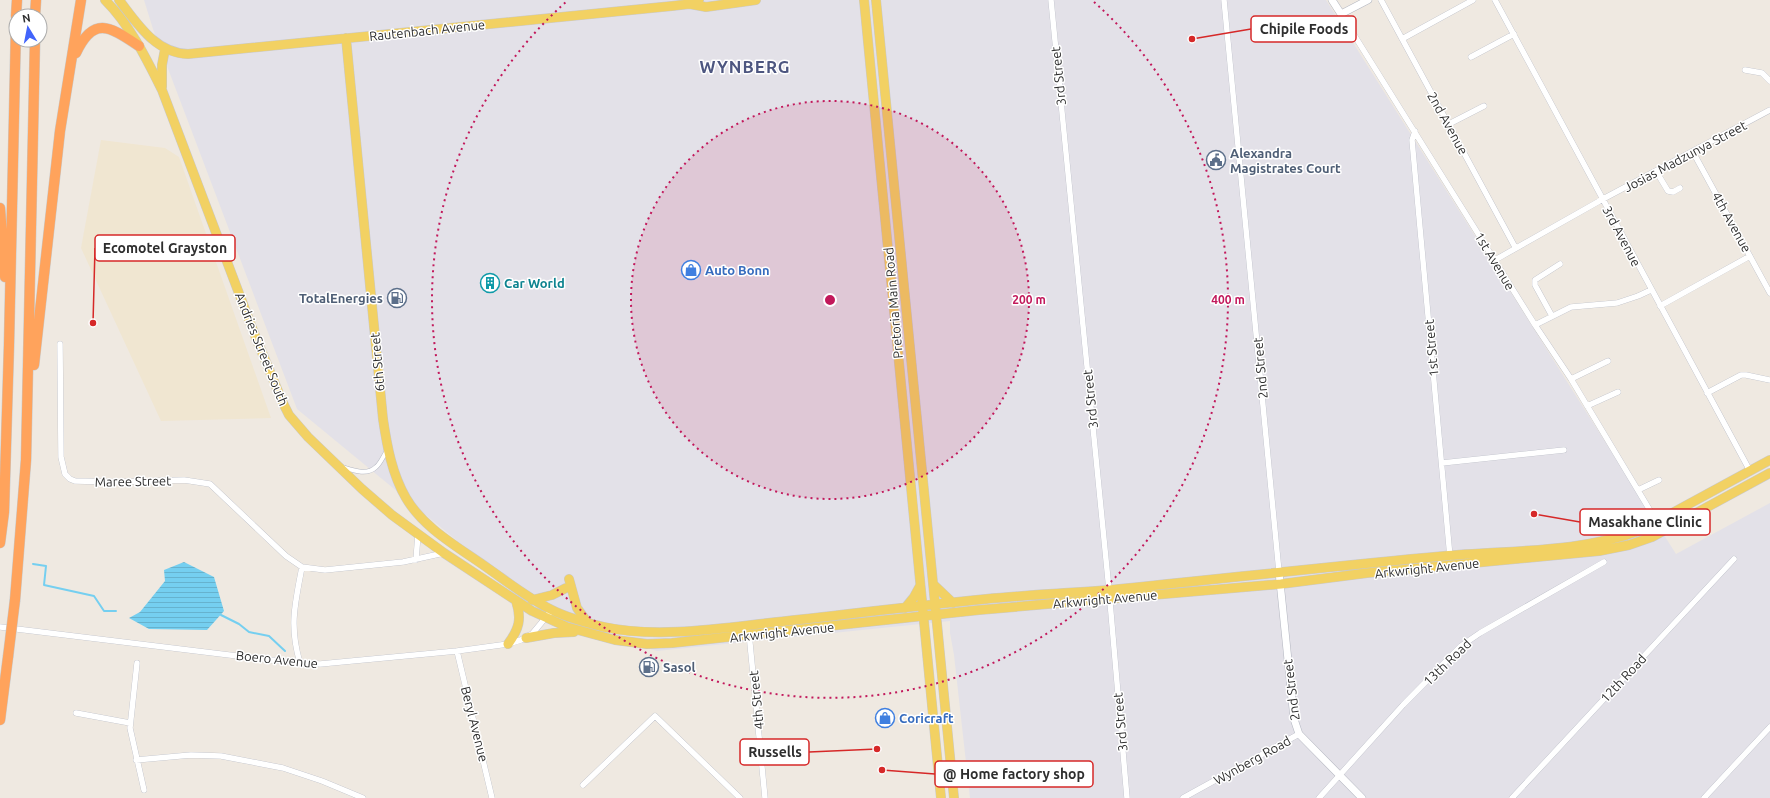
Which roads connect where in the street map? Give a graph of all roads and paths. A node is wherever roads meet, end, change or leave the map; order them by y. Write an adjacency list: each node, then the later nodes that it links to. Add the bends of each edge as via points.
1 (81, 0): 25 (highway)
2 (105, 0): 20 (main road, Andries Street South, via 120,17)
3 (119, 0): 23 (main road, via 146,33)
4 (699, 0): 15 (main road)
5 (756, 0): 15 (main road, via 706,7)
6 (864, 0): 77 (main road, Pretoria Main Road)
7 (876, 0): 75 (main road, Pretoria Main Road)
8 (1051, 0): 78 (street, 3rd Street)
9 (1224, 0): 74 (street, 2nd Street)
10 (1332, 0): 16 (street, 1st Avenue)
11 (1368, 0): 16 (street)
12 (1381, 0): 19 (street, 2nd Avenue)
13 (1473, 0): 19 (street)
14 (1495, 0): 17 (street, 3rd Avenue)
15 (688, 4): 18 (main road, Rautenbach Avenue)
16 (1341, 14): 32 (street, 1st Avenue)
17 (1514, 34): 24 (street); 36 (street, 3rd Avenue)
18 (346, 38): 23 (main road, Rautenbach Avenue, via 199,53 181,54); 57 (main road, 6th Street)
19 (1402, 39): 31 (street, 2nd Avenue)
20 (138, 46): 25 (highway, via 115,30 100,28 86,36); 28 (main road, Andries Street South)
21 (15, 48): 48 (highway)
22 (35, 48): 55 (highway)
23 (166, 49): 28 (main road, via 162,65)
24 (1471, 57)
25 (71, 63): 55 (highway, via 55,175)
26 (1745, 70): 27 (street, via 1762,73)
27 (1770, 81)
28 (162, 90): 60 (main road, Andries Street South, via 282,401 298,426)
29 (1484, 106): 31 (street)
30 (1770, 110): 33 (street, Josias Madzunya Street)
31 (1449, 124): 38 (street, 2nd Avenue)
32 (1415, 132): 40 (street, 1st Avenue); 59 (street, 1st Street, via 1412,140)
33 (1693, 152): 34 (street, Josias Madzunya Street); 39 (street, 4th Avenue)
34 (1656, 171): 35 (street, via 1668,191); 36 (street, Josias Madzunya Street)
35 (1680, 188)
36 (1603, 200): 38 (street, Josias Madzunya Street); 42 (street, 3rd Avenue)
37 (0, 208): 48 (highway)
38 (1515, 247): 40 (street, Josias Madzunya Street)
39 (1750, 256): 43 (street, 4th Avenue); 44 (street)
40 (1495, 260): 46 (street, 1st Avenue)
41 (1560, 264): 45 (street, via 1535,280 1535,285)
42 (1651, 290): 44 (street, 3rd Avenue); 45 (street, via 1625,301 1577,306)
43 (1770, 293)
44 (1660, 306): 53 (street, 3rd Avenue)
45 (1552, 316): 46 (street)
46 (1535, 325): 50 (street, 1st Avenue)
47 (60, 344): 73 (street, Maree Street, via 61,451 62,465 67,477 84,482 184,480 210,484 275,546)
48 (9, 345): 67 (highway, via 4,512)
49 (1608, 361): 50 (street)
50 (1571, 379): 54 (street, 1st Avenue)
51 (1770, 380): 53 (street, via 1741,375)
52 (1618, 392): 54 (street)
53 (1707, 393): 61 (street, 3rd Avenue)
54 (1588, 406): 64 (street, 1st Avenue)
55 (27, 431): 101 (highway, bridge, via 15,600)
56 (1564, 450): 59 (street)
57 (388, 451): 60 (street, via 377,467 371,470 364,472); 79 (main road, 6th Street, via 401,487 422,518)
58 (1770, 460): 61 (main road)
59 (1442, 462): 71 (street, 1st Street)
60 (338, 466): 66 (main road, Andries Street South, via 376,502)
61 (1750, 471): 65 (main road)
62 (1770, 473): 71 (main road, Arkwright Avenue, via 1664,532 1641,542 1616,548)
63 (1659, 480): 64 (street)
64 (1638, 490): 65 (street, 1st Avenue)
65 (1657, 522): 71 (main road, Arkwright Avenue, via 1605,541)
66 (418, 534): 68 (main road, Andries Street South); 70 (street)
67 (0, 543)
68 (444, 553): 70 (street, Maree Street); 81 (main road, Andries Street South)
69 (1734, 559): 119 (street, 12th Road)
70 (416, 560): 73 (street, Maree Street, via 325,570)
71 (1451, 560): 74 (main road, Arkwright Avenue); 76 (main road, Arkwright Avenue)
72 (1604, 562): 106 (street, 13th Road, via 1465,642 1403,705)
73 (302, 567): 99 (street, via 293,627 294,643)
74 (1280, 572): 76 (street, 2nd Street); 78 (main road, Arkwright Avenue)
75 (933, 584): 82 (main road); 83 (main road, Pretoria Main Road)
76 (1281, 584): 80 (main road, Arkwright Avenue); 104 (street, 2nd Street, via 1294,719)
77 (920, 586): 84 (main road, Pretoria Main Road); 85 (main road)
78 (1109, 590): 80 (street, 3rd Street); 82 (main road, Arkwright Avenue)
79 (532, 600): 86 (main road, 6th Street); 90 (main road, via 552,595 567,584 577,608)
80 (1110, 600): 87 (main road, Arkwright Avenue); 115 (street, 3rd Street)
81 (516, 601): 89 (main road, Andries Street South); 96 (main road, via 520,622)
82 (953, 602): 83 (main road, Arkwright Avenue)
83 (935, 604): 84 (main road, Arkwright Avenue); 87 (main road, Pretoria Main Road)
84 (921, 606): 85 (main road, Arkwright Avenue); 88 (main road, Pretoria Main Road)
85 (905, 608): 91 (main road, Arkwright Avenue)
86 (552, 610): 89 (street, Boero Avenue); 90 (main road, Arkwright Avenue)
87 (937, 615): 88 (main road, Arkwright Avenue); 114 (main road, Pretoria Main Road)
88 (922, 616): 94 (main road, Arkwright Avenue); 113 (main road, Pretoria Main Road)
89 (546, 618): 93 (main road, Arkwright Avenue); 95 (street, Boero Avenue)
90 (587, 622): 91 (main road, Arkwright Avenue, via 646,632)
91 (749, 626): 94 (street, 4th Street)
92 (0, 627): 99 (street, Boero Avenue)
93 (581, 632): 94 (main road, Arkwright Avenue, via 646,644); 95 (main road)
94 (750, 635): 112 (street, 4th Street)
95 (526, 638): 96 (street, Boero Avenue)
96 (508, 644): 97 (street, Boero Avenue)
97 (457, 651): 99 (street, Boero Avenue, via 343,663); 110 (street, Beryl Avenue)
98 (137, 663): 102 (street)
99 (300, 663)
100 (76, 714): 102 (street)
101 (0, 720)
102 (130, 723): 105 (street)
103 (1770, 727): 120 (street)
104 (1299, 734): 106 (street); 116 (street, Wynberg Road)
105 (136, 760): 108 (street); 109 (street, via 190,755 221,756 283,768)
106 (1339, 776): 117 (street, 13th Road); 118 (street)
107 (583, 785): 111 (street, via 655,716)
108 (144, 790)
109 (363, 798)
110 (492, 798)
111 (740, 798)
112 (765, 798)
113 (941, 798)
114 (954, 798)
115 (1127, 798)
116 (1183, 798)
117 (1319, 798)
118 (1362, 798)
119 (1512, 798)
120 (1704, 798)

